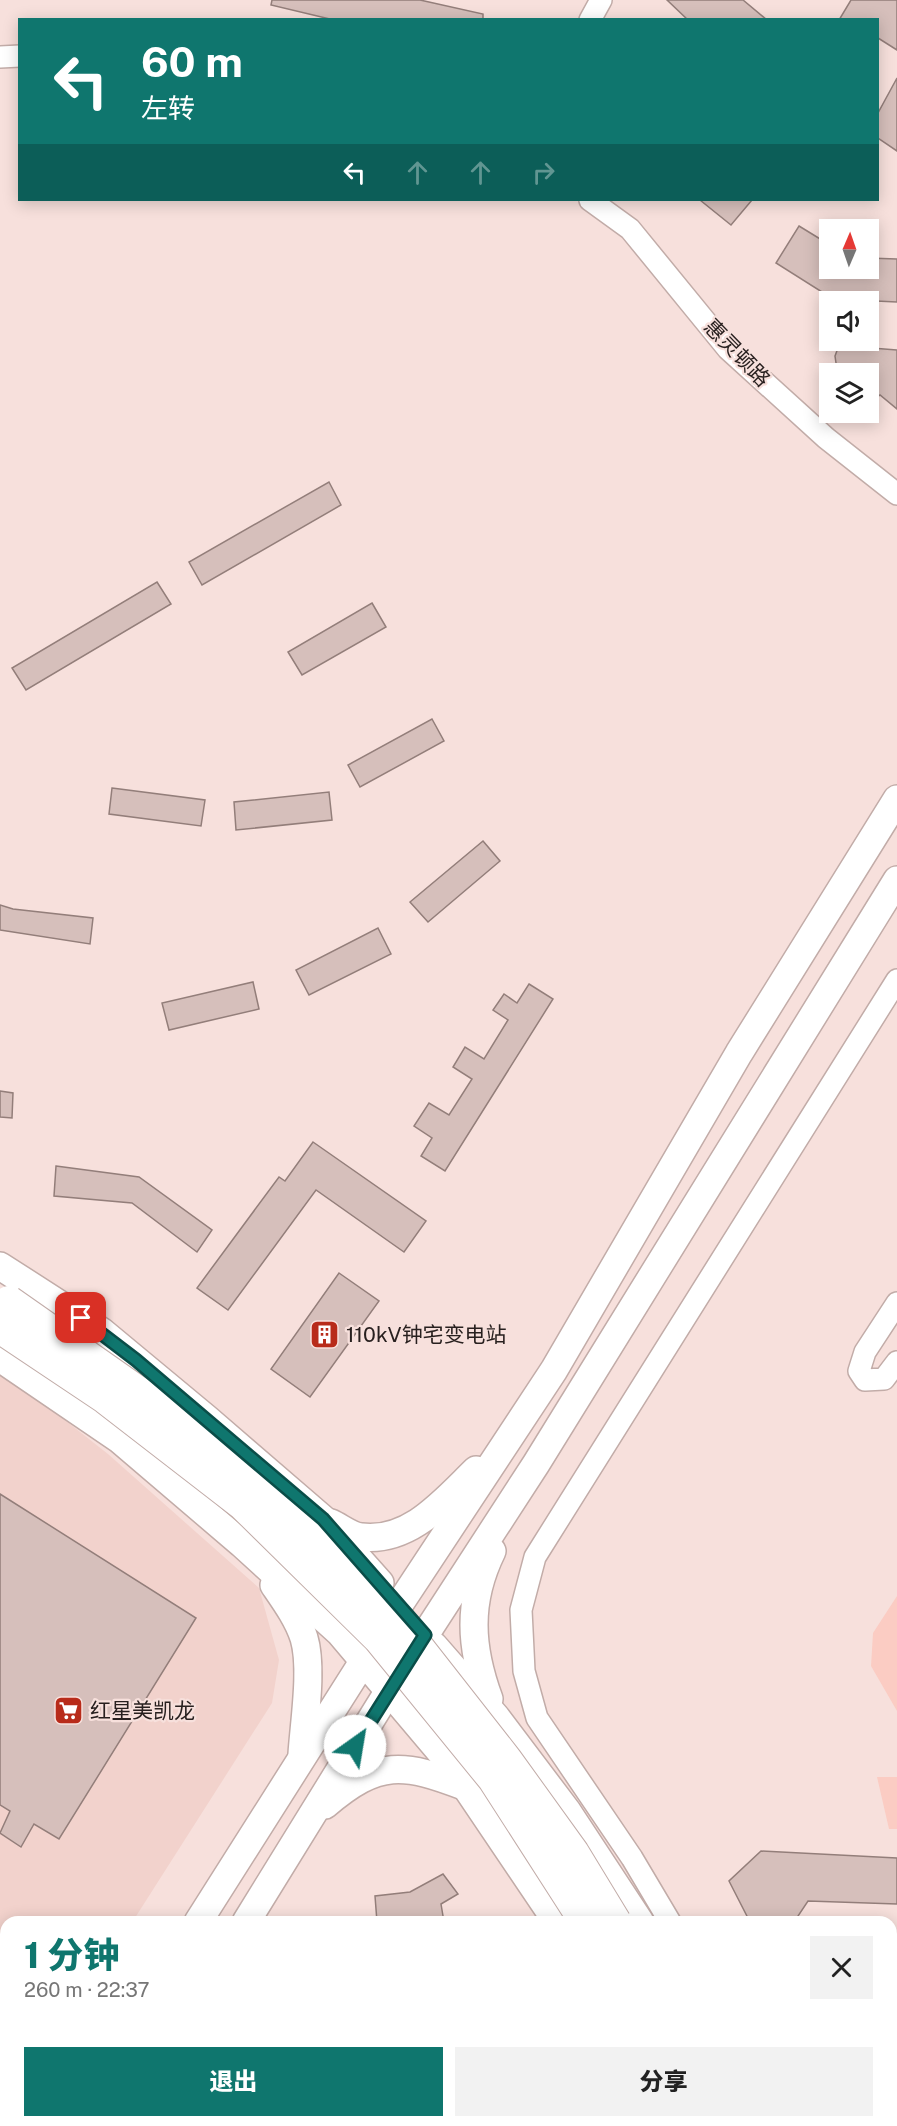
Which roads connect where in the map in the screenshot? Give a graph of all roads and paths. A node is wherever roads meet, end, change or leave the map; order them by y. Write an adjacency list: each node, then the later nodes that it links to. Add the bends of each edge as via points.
1 (601, 0): 2 (street)
2 (591, 18)
3 (18, 56): 4 (street)
4 (0, 57)
5 (591, 201): 6 (street, 惠灵顿路, via 630,229 728,349 826,438)
6 (897, 494)
7 (897, 799): 15 (main road, via 739,1053)
8 (897, 880): 16 (main road)
9 (897, 980): 33 (street, via 535,1557 521,1610 524,1671 537,1718)
10 (0, 1266): 17 (main road, via 101,1330)
11 (897, 1303): 14 (street, via 866,1352 859,1371 865,1380 884,1379)
12 (3, 1309): 30 (highway, bridge, via 106,1398 243,1504 379,1638 494,1779); 31 (highway, bridge, via 146,1398 251,1481 383,1603 506,1760 573,1853)
13 (0, 1358): 18 (main road, via 119,1440)
14 (897, 1362)
15 (512, 1436): 17 (main road, via 428,1516 399,1534 360,1537); 19 (main road)
16 (536, 1464): 20 (main road); 23 (main road, via 486,1565 473,1612 477,1666)
17 (323, 1519): 19 (main road)
18 (242, 1544): 21 (main road, via 340,1633); 24 (main road, via 285,1600 304,1639 307,1682)
19 (399, 1605): 20 (main road); 21 (main road)
20 (425, 1635): 22 (main road); 23 (main road)
21 (363, 1663): 22 (main road); 24 (main road)
22 (388, 1692): 25 (main road); 26 (main road)
23 (496, 1717): 32 (main road, via 567,1811)
24 (301, 1758): 27 (main road)
25 (466, 1787): 26 (main road, via 423,1771 389,1769 349,1785); 29 (main road)
26 (311, 1818): 28 (main road)
27 (202, 1916)
28 (250, 1916)
29 (553, 1916)
30 (582, 1916)
31 (611, 1916)
32 (636, 1916)
33 (666, 1916)

